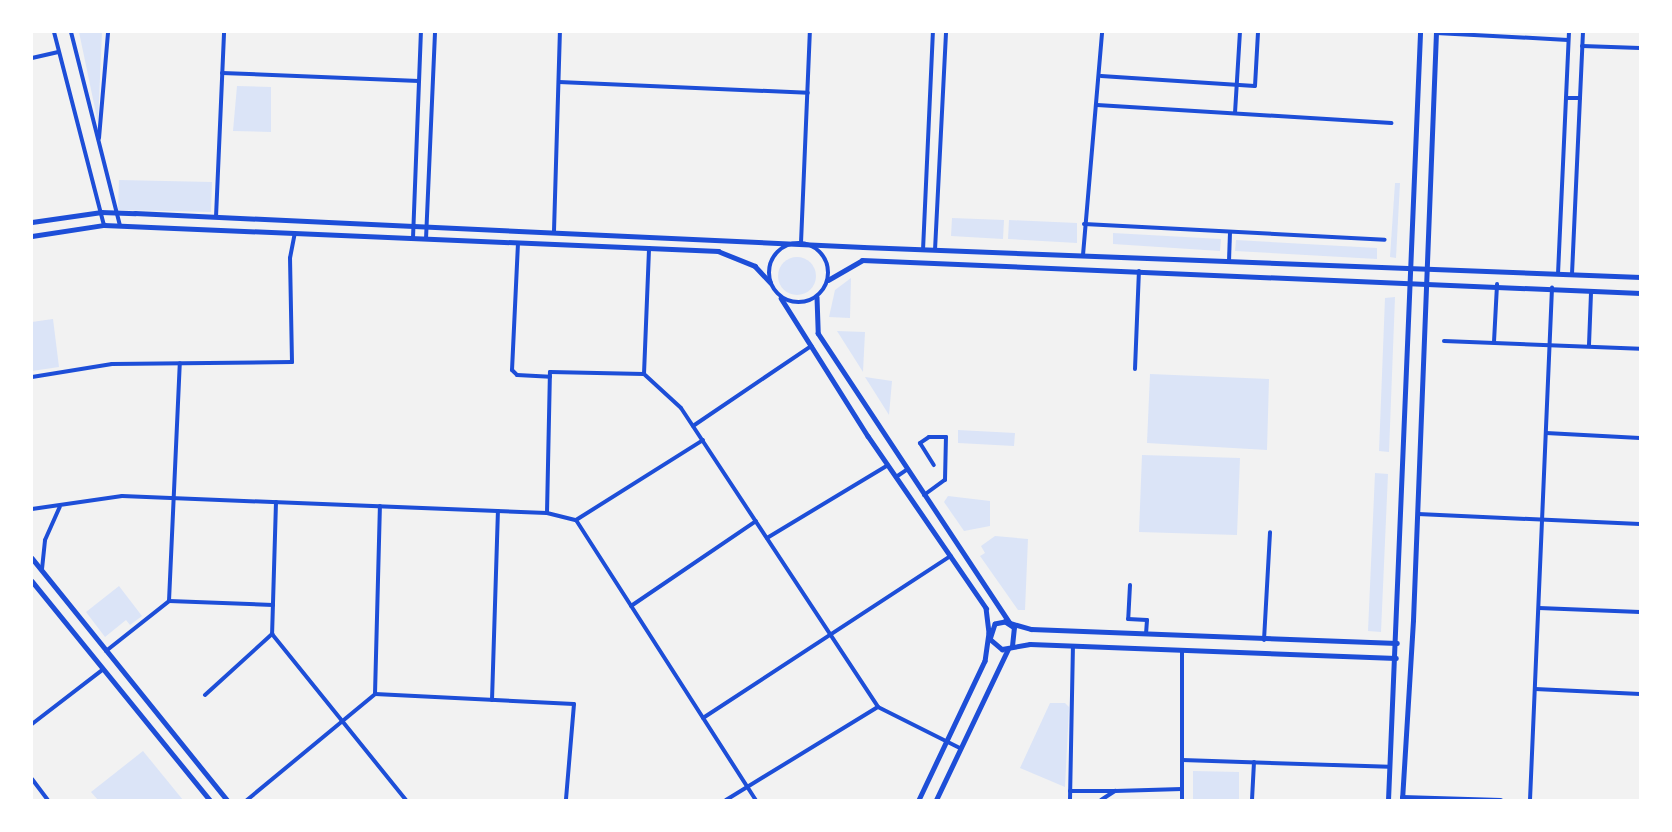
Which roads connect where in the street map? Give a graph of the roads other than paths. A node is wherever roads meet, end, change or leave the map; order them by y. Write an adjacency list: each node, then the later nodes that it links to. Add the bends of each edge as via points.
1 (54, 32): 21 (street)
2 (71, 32): 34 (street)
3 (108, 32): 34 (street)
4 (224, 32): 23 (street)
5 (421, 32): 25 (street)
6 (435, 32): 43 (street)
7 (561, 32): 26 (street)
8 (810, 32): 28 (street)
9 (933, 32): 56 (street)
10 (946, 32): 57 (street)
11 (1101, 32): 24 (street)
12 (1240, 32): 27 (street)
13 (1258, 32): 27 (street, via 1256,86)
14 (1420, 32): 60 (main road)
15 (1436, 32): 18 (street); 61 (main road)
16 (1569, 32): 18 (street)
17 (1583, 32): 19 (street)
18 (1568, 40): 29 (street)
19 (1582, 46): 20 (street); 30 (street)
20 (1641, 48)
21 (58, 52): 22 (street); 35 (street)
22 (32, 58)
23 (222, 73): 25 (street); 37 (street)
24 (1101, 76): 27 (street); 31 (street)
25 (419, 81): 42 (street)
26 (559, 82): 28 (street); 45 (street)
27 (1237, 85): 32 (street)
28 (808, 93): 54 (street)
29 (1566, 98): 30 (street); 63 (street)
30 (1580, 98): 64 (street)
31 (1097, 105): 32 (street); 39 (street)
32 (1235, 113): 33 (street)
33 (1391, 123)
34 (99, 144): 36 (street)
35 (101, 212): 36 (street); 38 (street); 40 (street)
36 (117, 213): 37 (street); 41 (street)
37 (216, 217): 42 (street)
38 (32, 222)
39 (1084, 224): 46 (street); 58 (street)
40 (104, 225): 41 (street); 48 (street)
41 (120, 225): 47 (street)
42 (413, 225): 43 (street); 49 (street)
43 (427, 226): 44 (street); 50 (street)
44 (506, 229): 45 (street); 52 (street)
45 (554, 231): 54 (street)
46 (1230, 232): 51 (street); 59 (street)
47 (295, 233): 49 (street); 82 (street, via 290,258 292,362)
48 (32, 236)
49 (413, 238): 50 (street)
50 (426, 239): 52 (street)
51 (1385, 240)
52 (505, 242): 53 (street)
53 (518, 243): 55 (street); 86 (street, via 512,370 517,375)
54 (801, 243): 56 (street); 66 (street, via 819,251 826,260); 69 (street, via 782,247 775,254 768,272)
55 (649, 248): 69 (street, via 718,251 754,266); 84 (street)
56 (923, 249): 57 (street)
57 (935, 250): 58 (street)
58 (1083, 255): 59 (street)
59 (1229, 261): 60 (street)
60 (1409, 267): 61 (street); 67 (main road)
61 (1426, 268): 63 (street); 68 (main road)
62 (1139, 270): 66 (street, via 862,260); 67 (street); 83 (street)
63 (1558, 274): 64 (street)
64 (1572, 274): 65 (street)
65 (1641, 277)
66 (828, 280): 74 (street)
67 (1408, 280): 68 (street); 123 (main road)
68 (1425, 281): 70 (street); 103 (main road)
69 (770, 282): 75 (street)
70 (1497, 284): 71 (street); 77 (street)
71 (1552, 287): 72 (street); 78 (street)
72 (1591, 292): 73 (street); 79 (street)
73 (1641, 293)
74 (817, 297): 75 (street, via 799,303); 93 (street, via 818,333)
75 (781, 298): 80 (street)
76 (1444, 341): 77 (street)
77 (1494, 342): 78 (street)
78 (1550, 343): 79 (street); 88 (street)
79 (1590, 345): 81 (street)
80 (811, 346): 87 (street); 91 (street)
81 (1641, 349)
82 (180, 363): 85 (street, via 112,364); 96 (street)
83 (1135, 369)
84 (645, 374): 86 (street, via 550,372); 87 (street, via 681,408)
85 (32, 377)
86 (550, 377): 102 (street)
87 (693, 426): 90 (street)
88 (1546, 433): 89 (street); 105 (street)
89 (1641, 438)
90 (703, 440): 104 (street); 106 (street)
91 (888, 465): 94 (street); 109 (street)
92 (934, 465): 95 (street, via 920,443 928,437 946,437 945,480)
93 (908, 470): 94 (street); 95 (street)
94 (896, 477): 110 (street)
95 (924, 495): 124 (street)
96 (173, 498): 97 (street); 99 (street, via 122,496); 117 (street)
97 (276, 502): 98 (street); 118 (street)
98 (380, 506): 101 (street); 139 (street)
99 (60, 507): 100 (street); 112 (street, via 45,540)
100 (32, 509)
101 (498, 511): 102 (street); 141 (street)
102 (547, 513): 104 (street)
103 (1418, 514): 105 (street); 122 (main road)
104 (576, 520): 119 (street)
105 (1542, 520): 107 (street); 120 (street)
106 (756, 521): 109 (street); 119 (street)
107 (1641, 524)
108 (1270, 532): 129 (street)
109 (767, 538): 127 (street)
110 (951, 556): 125 (street, via 986,608); 127 (street)
111 (32, 558): 112 (street)
112 (42, 569): 113 (street)
113 (50, 580): 116 (street); 134 (street)
114 (32, 581): 116 (street)
115 (1130, 585): 128 (street, via 1128,619 1148,620)
116 (38, 588): 136 (street)
117 (169, 601): 118 (street); 134 (street)
118 (273, 605): 126 (street)
119 (631, 606): 143 (street)
120 (1539, 608): 121 (street); 137 (street)
121 (1641, 612)
122 (1413, 620): 123 (main road); 156 (main road)
123 (1398, 621): 130 (main road)
124 (1010, 624): 125 (street, via 995,624); 128 (street, via 1031,629); 132 (street, via 1016,634)
125 (989, 633): 132 (street, via 997,648); 146 (street, via 986,661)
126 (272, 634): 138 (street); 144 (street)
127 (831, 634): 142 (street); 143 (street)
128 (1146, 634): 129 (street)
129 (1264, 640): 130 (street)
130 (1397, 643): 135 (main road)
131 (1073, 646): 132 (street); 133 (street); 154 (street)
132 (1010, 647): 147 (street)
133 (1182, 650): 135 (street); 148 (street)
134 (105, 651): 159 (street)
135 (1396, 658): 150 (main road)
136 (102, 669): 145 (street); 158 (street)
137 (1535, 690): 140 (street); 173 (street)
138 (205, 694)
139 (375, 694): 141 (street); 144 (street)
140 (1641, 694)
141 (492, 700): 162 (street, via 574,704)
142 (878, 707): 146 (street); 152 (street)
143 (703, 718): 152 (street)
144 (340, 723): 160 (street); 161 (street)
145 (32, 724)
146 (947, 741): 147 (street); 165 (street)
147 (960, 748): 166 (street)
148 (1182, 760): 149 (street); 153 (street)
149 (1254, 762): 150 (street); 170 (street)
150 (1389, 767): 171 (main road)
151 (32, 779): 157 (street)
152 (747, 786): 163 (street); 164 (street)
153 (1182, 789): 155 (street); 169 (street)
154 (1070, 791): 155 (street); 167 (street)
155 (1115, 791): 168 (street)
156 (1402, 799): 172 (street)
157 (48, 801)
158 (210, 801)
159 (227, 801)
160 (247, 801)
161 (406, 801)
162 (566, 801)
163 (726, 801)
164 (756, 801)
165 (919, 801)
166 (936, 801)
167 (1070, 801)
168 (1101, 801)
169 (1182, 801)
170 (1252, 801)
171 (1388, 801)
172 (1500, 801)
173 (1530, 801)

